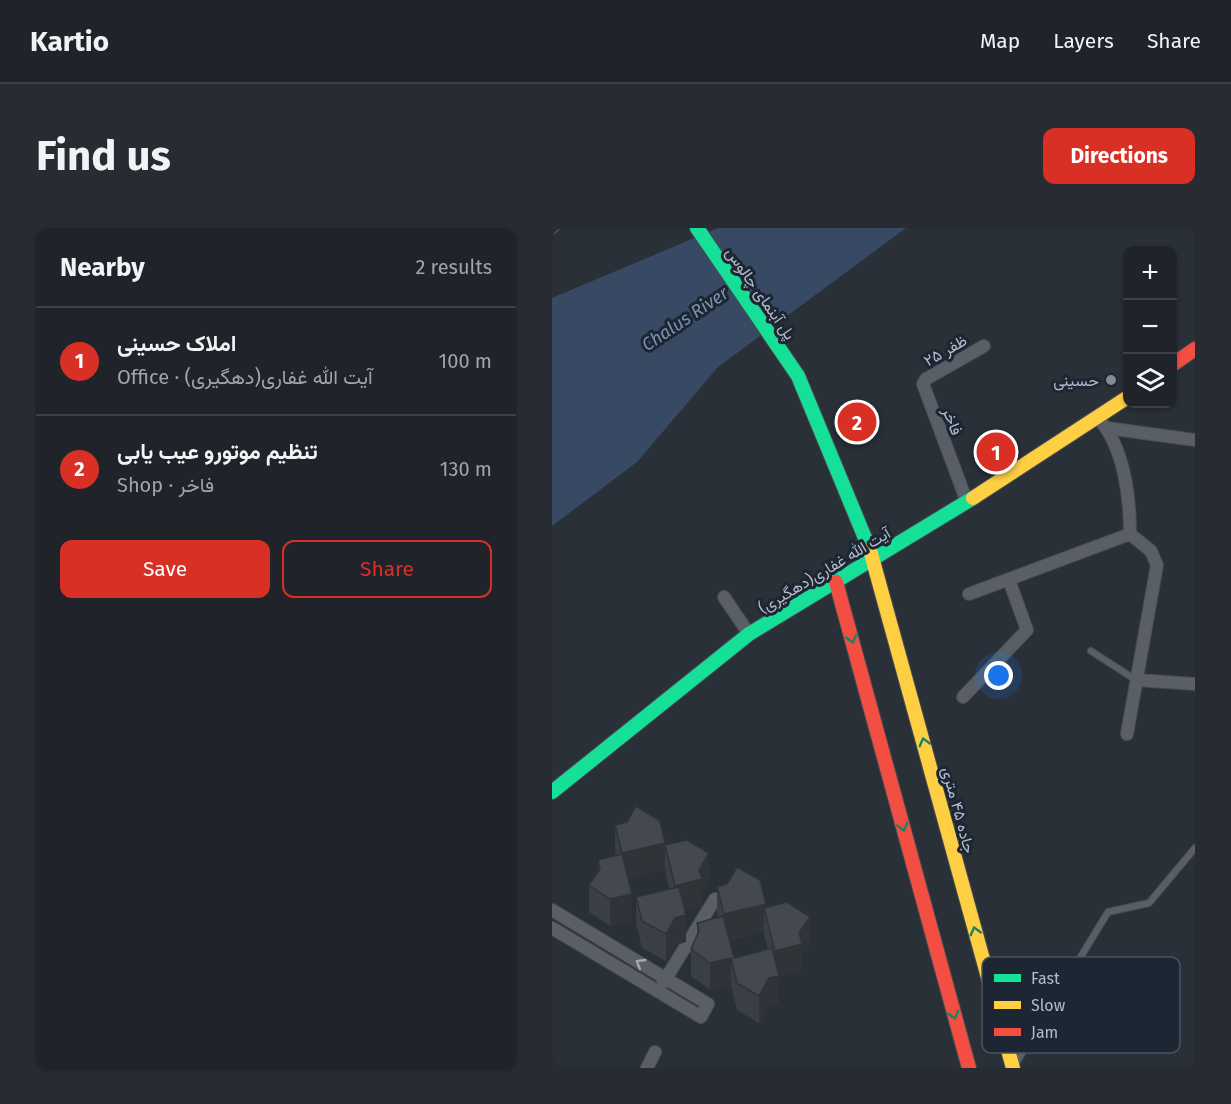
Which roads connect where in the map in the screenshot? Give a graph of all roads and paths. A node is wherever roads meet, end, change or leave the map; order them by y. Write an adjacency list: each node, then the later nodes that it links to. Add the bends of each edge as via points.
1 (556, 228): 3 (lane)
2 (697, 228): 13 (street, پل آبنمای چالوس, via 798,376)
3 (552, 231)
4 (984, 346): 7 (street, ظفر ۲۵)
5 (1195, 349): 6 (street)
6 (1177, 362)
7 (923, 384): 11 (street, فاخر)
8 (1123, 402): 9 (street, آیت الله غفاری(دهگیری))
9 (1102, 423): 10 (street); 11 (street, آیت الله غفاری(دهگیری)); 12 (street, via 1123,472)
10 (1195, 440)
11 (967, 502): 13 (street, آیت الله غفاری(دهگیری))
12 (1130, 534): 14 (street); 20 (street, via 1151,550 1157,565)
13 (874, 560): 15 (street, آیت الله غفاری(دهگیری)); 29 (street, جاده ۴۵ متری, one-way to 13)
14 (1009, 580): 16 (street); 22 (street, via 1027,630)
15 (836, 582): 18 (street, آیت الله غفاری(دهگیری)); 37 (street, one-way to 37)
16 (969, 594)
17 (724, 597): 18 (street)
18 (749, 634): 24 (street, آیت الله غفاری(دهگیری))
19 (1091, 651): 20 (lane)
20 (1137, 680): 21 (street); 23 (street)
21 (1195, 684)
22 (963, 697)
23 (1127, 734)
24 (552, 792)
25 (1195, 848): 30 (lane, via 1149,903 1108,912)
26 (715, 899): 31 (street)
27 (552, 910): 31 (street, one-way to 27)
28 (552, 928): 32 (street)
29 (983, 957)
30 (1081, 957)
31 (666, 978): 32 (street); 32 (street, via 708,1004 700,1017)
32 (658, 992)
33 (655, 1052): 36 (street)
34 (1009, 1053): 38 (street, جاده ۴۵ متری, one-way to 34)
35 (1022, 1053): 38 (lane)
36 (647, 1068)
37 (969, 1068)
38 (1013, 1068)

